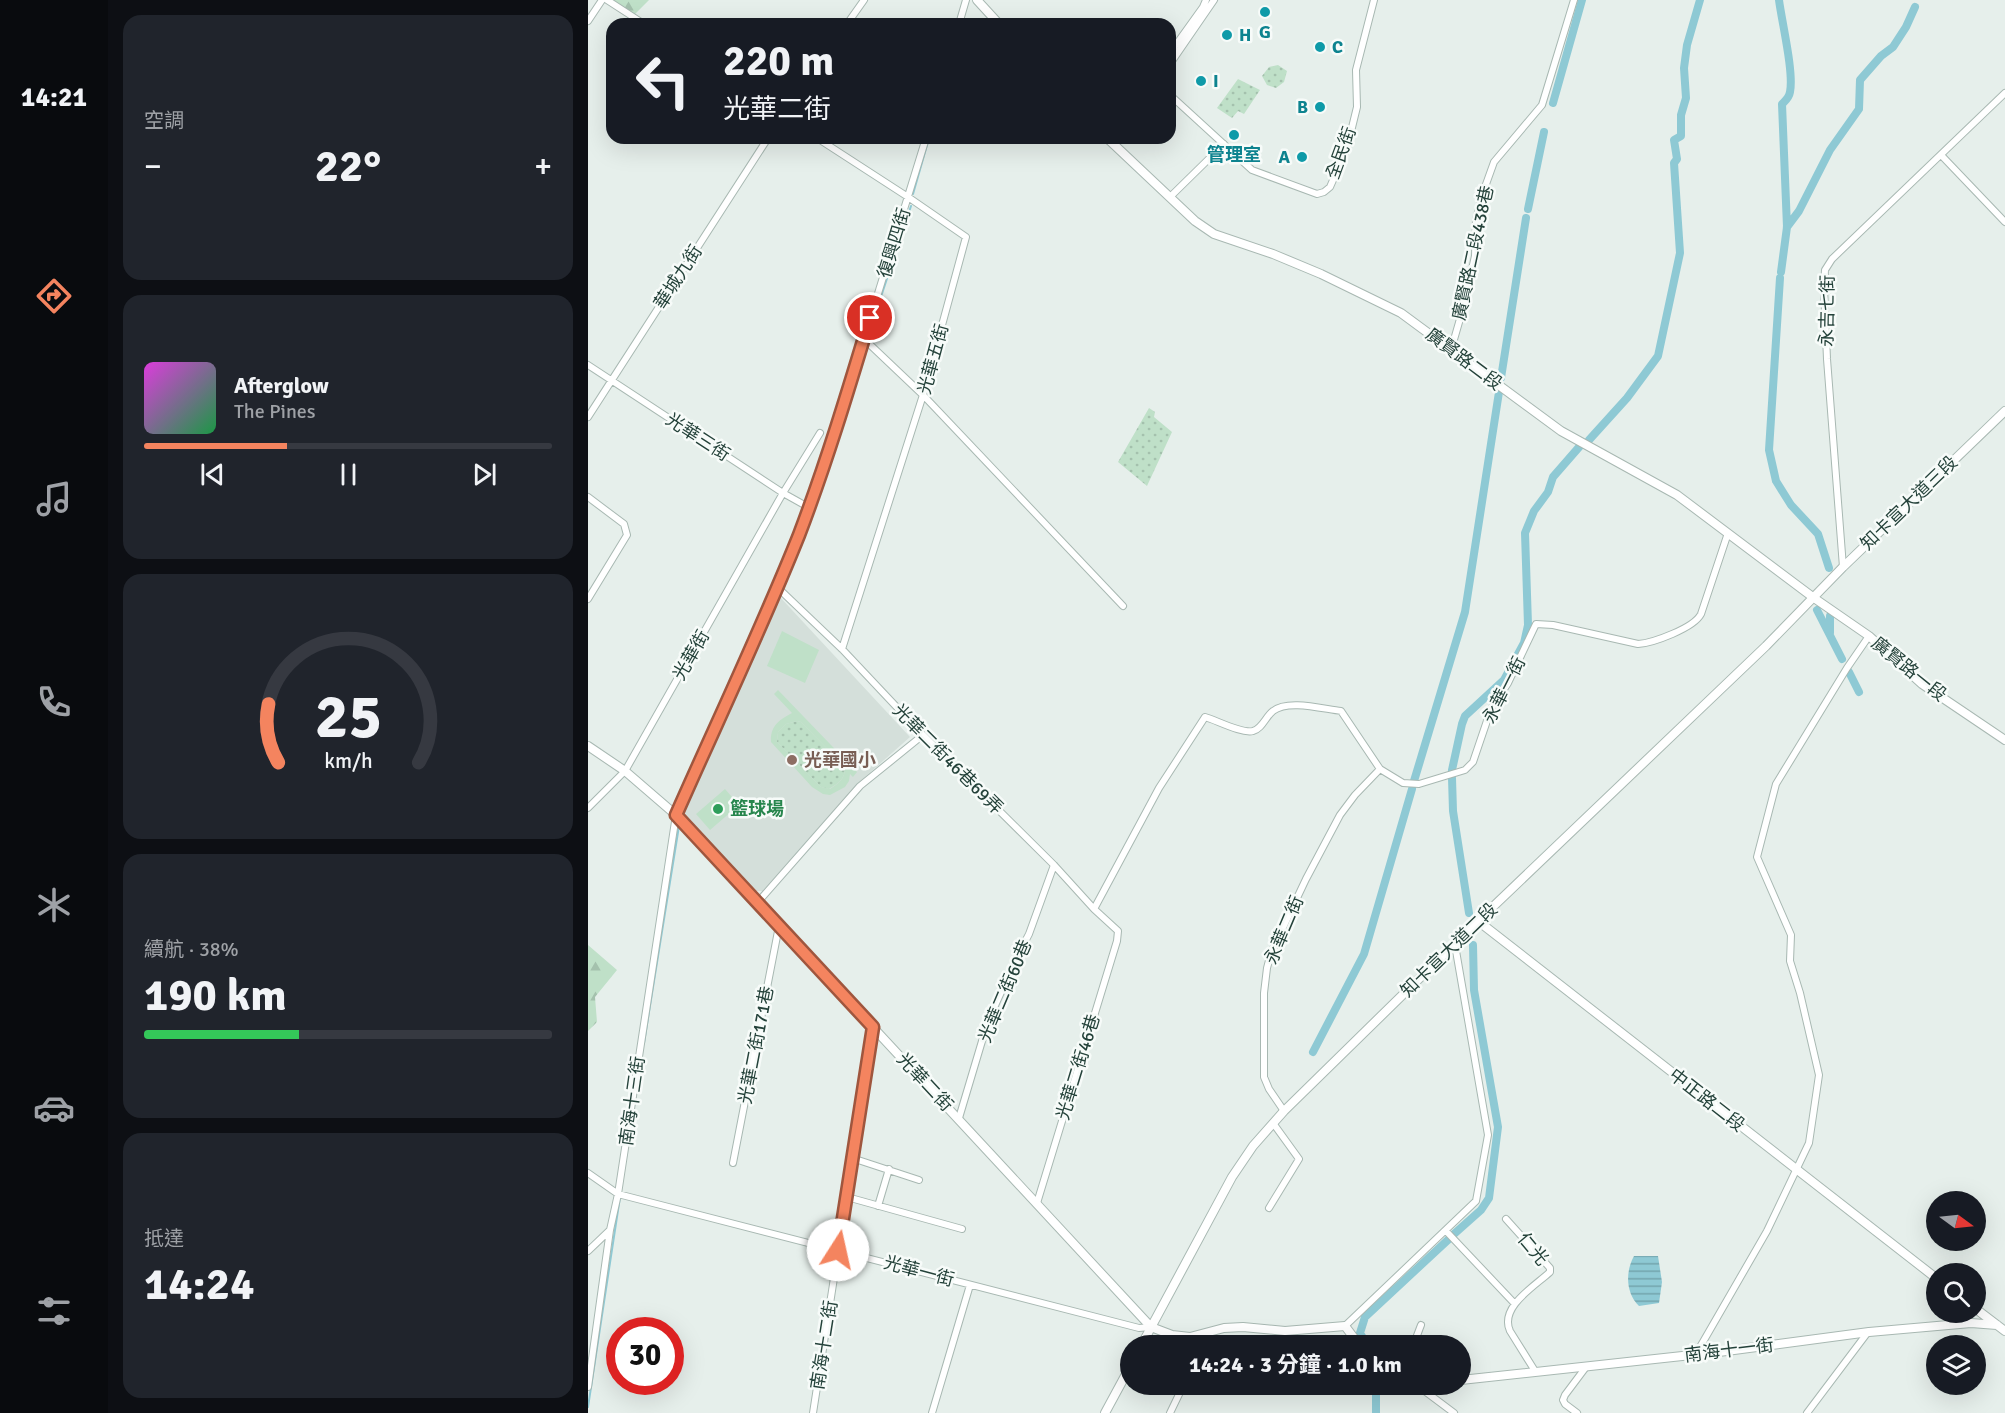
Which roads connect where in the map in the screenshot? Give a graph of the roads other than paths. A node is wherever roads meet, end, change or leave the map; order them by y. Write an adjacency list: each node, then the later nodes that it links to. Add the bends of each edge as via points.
1 (604, 0): 9 (street); 13 (street)
2 (864, 0): 10 (street)
3 (966, 0): 11 (street)
4 (976, 0): 12 (street)
5 (1206, 0): 14 (street)
6 (1214, 0): 15 (street)
7 (1374, 0): 22 (street, 全民街, via 1356,70 1357,107 1347,148 1324,192 1317,194 1252,170)
8 (1574, 0): 28 (street, 廣賢路二段438巷, via 1542,105 1494,162 1485,187 1476,219 1475,256)
9 (634, 18)
10 (851, 18)
11 (961, 18)
12 (993, 18)
13 (588, 21)
14 (1176, 45)
15 (1176, 55)
16 (2005, 93): 23 (street, 永吉七街)
17 (1176, 100): 22 (street, 全民街)
18 (764, 144): 30 (street, 華城九街)
19 (826, 144): 25 (street, 光華五街)
20 (924, 144): 25 (street, 復興四街)
21 (1114, 144): 24 (street, 廣賢路二段)
22 (1224, 144): 24 (street)
23 (1941, 155): 26 (street); 39 (street, 永吉七街, via 1825,270 1827,359)
24 (1170, 196): 28 (street, 廣賢路二段, via 1214,234 1273,254 1401,313)
25 (908, 197): 27 (street, 復興四街); 31 (street, 光華五街, via 966,237)
26 (2005, 222)
27 (864, 339): 31 (street); 37 (street, 復興四街)
28 (1451, 350): 38 (street, 廣賢路二段, via 1561,431 1677,495)
29 (588, 365): 30 (street, 光華三街)
30 (611, 381): 33 (street, 華城九街); 35 (street, 光華三街)
31 (923, 395): 43 (street); 45 (street, 光華五街)
32 (2005, 411): 39 (street, 知卡宣大道三段)
33 (588, 417)
34 (820, 433): 35 (street, 光華街)
35 (783, 493): 37 (street, 光華三街); 50 (street, 光華街)
36 (588, 496): 42 (street, via 624,524 627,535)
37 (808, 507): 40 (street, 復興四街)
38 (1728, 533): 41 (street, 廣賢路二段); 49 (street, 永華一街, via 1701,614 1693,624 1650,643 1638,644 1536,624 1491,709 1468,769 1409,784)
39 (1843, 567): 41 (street, 知卡宣大道三段)
40 (777, 587): 45 (street, 光華二街46巷69弄); 52 (street, 復興四街)
41 (1814, 598): 44 (street, 廣賢路一段); 56 (street, 知卡宣大道二段)
42 (588, 600)
43 (1123, 606)
44 (1869, 636): 47 (street, 廣賢路一段, via 1922,684); 67 (street, via 1776,784 1757,857 1791,935 1790,961 1819,1075 1809,1143)
45 (842, 649): 46 (street, 光華二街46巷69弄)
46 (923, 735): 53 (street, 光華二街46巷69弄); 54 (street, via 860,786)
47 (2004, 738)
48 (588, 746): 50 (street, 光華二街)
49 (1380, 769): 55 (street, 永華一街, via 1341,711 1316,706 1281,707 1254,731 1205,717 1159,788); 61 (street, 永華二街, via 1340,815 1269,960 1264,993 1264,1077)
50 (625, 771): 51 (street, 光華街); 52 (street, 光華二街)
51 (588, 808)
52 (676, 815): 54 (street, 光華二街); 70 (street, 南海十三街)
53 (1054, 865): 55 (street, 光華二街46巷69弄); 62 (street, 光華二街60巷, via 1029,934 988,1021)
54 (758, 902): 57 (street, 光華二街)
55 (1094, 909): 58 (street, 光華二街46巷69弄)
56 (1478, 921): 59 (street, 知卡宣大道二段); 67 (street, 中正路二段)
57 (779, 926): 60 (street, 光華二街); 65 (street, 光華二街171巷)
58 (1118, 932): 72 (street, 光華二街46巷)
59 (1455, 945): 61 (street, 知卡宣大道二段); 78 (street, via 1488,1135 1476,1201)
60 (873, 1027): 62 (street, 光華二街); 64 (street, 南海十二街)
61 (1284, 1111): 63 (street, 知卡宣大道二段)
62 (958, 1118): 72 (street, 光華二街)
63 (1273, 1123): 74 (street, via 1299,1159); 88 (street, 知卡宣大道二段, via 1232,1178)
64 (852, 1158): 66 (street); 71 (street, 南海十二街)
65 (733, 1163)
66 (889, 1169): 69 (street); 73 (street)
67 (1798, 1170): 81 (street, 中正路二段); 95 (street)
68 (588, 1173): 70 (street, 光華一街)
69 (919, 1180)
70 (618, 1194): 77 (street, 南海十三街); 79 (street, 光華一街)
71 (847, 1197): 73 (street); 79 (street, 南海十二街)
72 (1037, 1203): 88 (street, 光華二街)
73 (878, 1206): 76 (street)
74 (1269, 1208)
75 (1506, 1219): 83 (street, 仁光, via 1550,1268)
76 (962, 1229)
77 (610, 1230): 80 (street); 100 (street, 南海十三街)
78 (1446, 1231): 83 (street); 87 (street)
79 (838, 1250): 82 (street, 光華一街); 103 (street, 南海十二街)
80 (588, 1251)
81 (1926, 1270)
82 (970, 1285): 88 (street, 光華一街, via 1139,1328); 104 (street)
83 (1515, 1304): 97 (street, via 1506,1323)
84 (1986, 1317): 86 (street)
85 (1420, 1325): 94 (street)
86 (1997, 1325): 89 (street); 90 (street, 南海十一街, via 1971,1323)
87 (1345, 1326): 91 (street, via 1286,1331 1224,1328); 93 (street)
88 (1151, 1327): 91 (street, via 1172,1335); 92 (street, 知卡宣大道二段)
89 (2005, 1331)
90 (1869, 1332): 95 (street, 南海十一街); 109 (street)
91 (1201, 1334)
92 (1147, 1335)
93 (1352, 1335)
94 (1417, 1335)
95 (1696, 1354): 96 (street, 南海十一街)
96 (1586, 1366): 97 (street, 南海十一街); 108 (street, via 1563,1400)
97 (1535, 1371): 98 (street, 南海十一街)
98 (1471, 1379)
99 (1120, 1385): 105 (street)
100 (588, 1387)
101 (1179, 1395): 106 (street)
102 (1430, 1395): 107 (street)
103 (813, 1413)
104 (932, 1413)
105 (1105, 1413)
106 (1170, 1413)
107 (1454, 1413)
108 (1577, 1413)
109 (1807, 1413)

